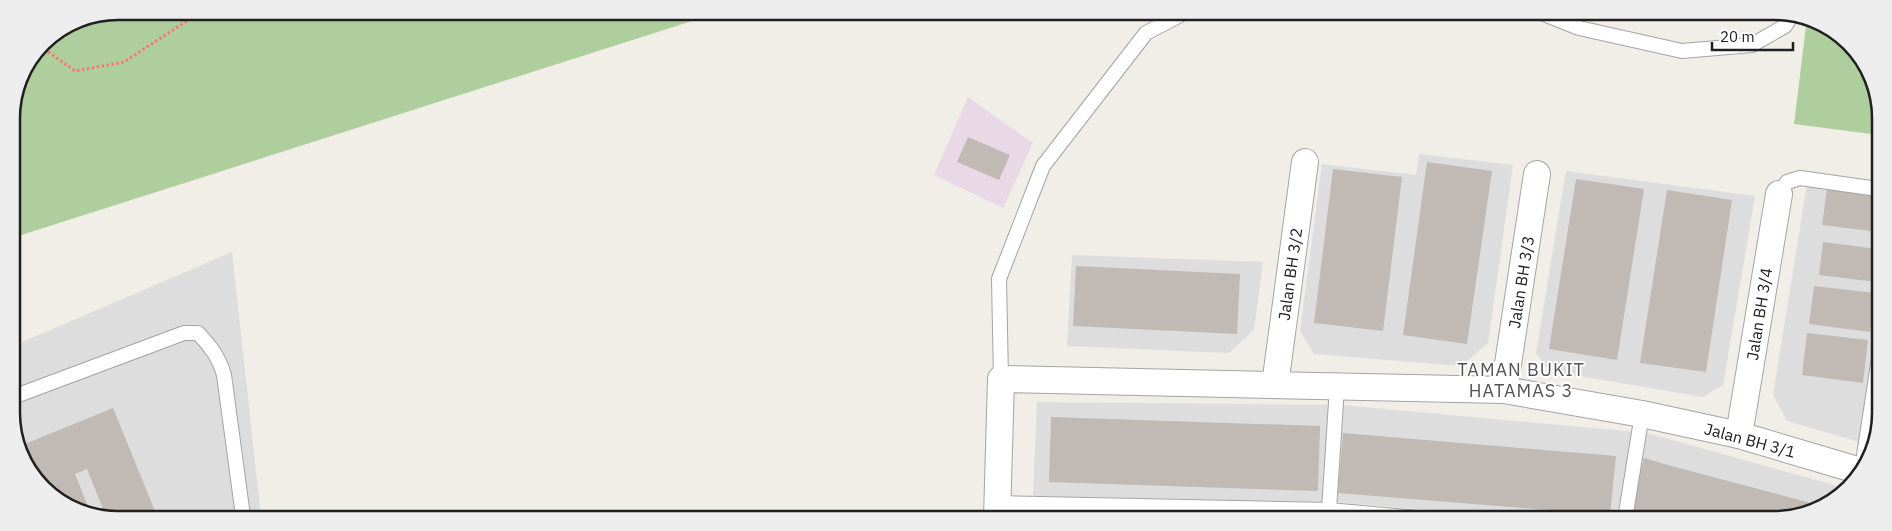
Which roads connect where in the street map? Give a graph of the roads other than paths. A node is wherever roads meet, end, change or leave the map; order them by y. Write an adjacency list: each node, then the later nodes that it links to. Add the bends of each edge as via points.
1 (1171, 20): 8 (lane, via 1146,33 1043,166 999,278)
2 (1559, 20): 3 (lane, via 1579,28 1682,51 1752,45 1786,26)
3 (1789, 21)
4 (1305, 162): 9 (street, Jalan BH 3/2)
5 (1538, 174): 11 (street, Jalan BH 3/3)
6 (1872, 188): 7 (lane, via 1800,178 1787,182)
7 (1779, 194): 15 (street, Jalan BH 3/4)
8 (1001, 379): 9 (street, Jalan BH 3/1); 20 (street)
9 (1276, 385): 10 (street, Jalan BH 3/1)
10 (1337, 387): 11 (street, Jalan BH 3/1); 18 (lane)
11 (1504, 390): 14 (street, Jalan BH 3/1)
12 (20, 394): 19 (lane, via 184,332 198,333 213,350 224,375)
13 (1872, 403): 16 (lane)
14 (1642, 414): 15 (street, Jalan BH 3/1); 22 (lane)
15 (1739, 435): 17 (street, Jalan BH 3/1)
16 (1865, 450)
17 (1854, 469)
18 (1328, 510): 20 (lane); 21 (lane)
19 (242, 511)
20 (997, 511)
21 (1339, 511)
22 (1626, 511)

